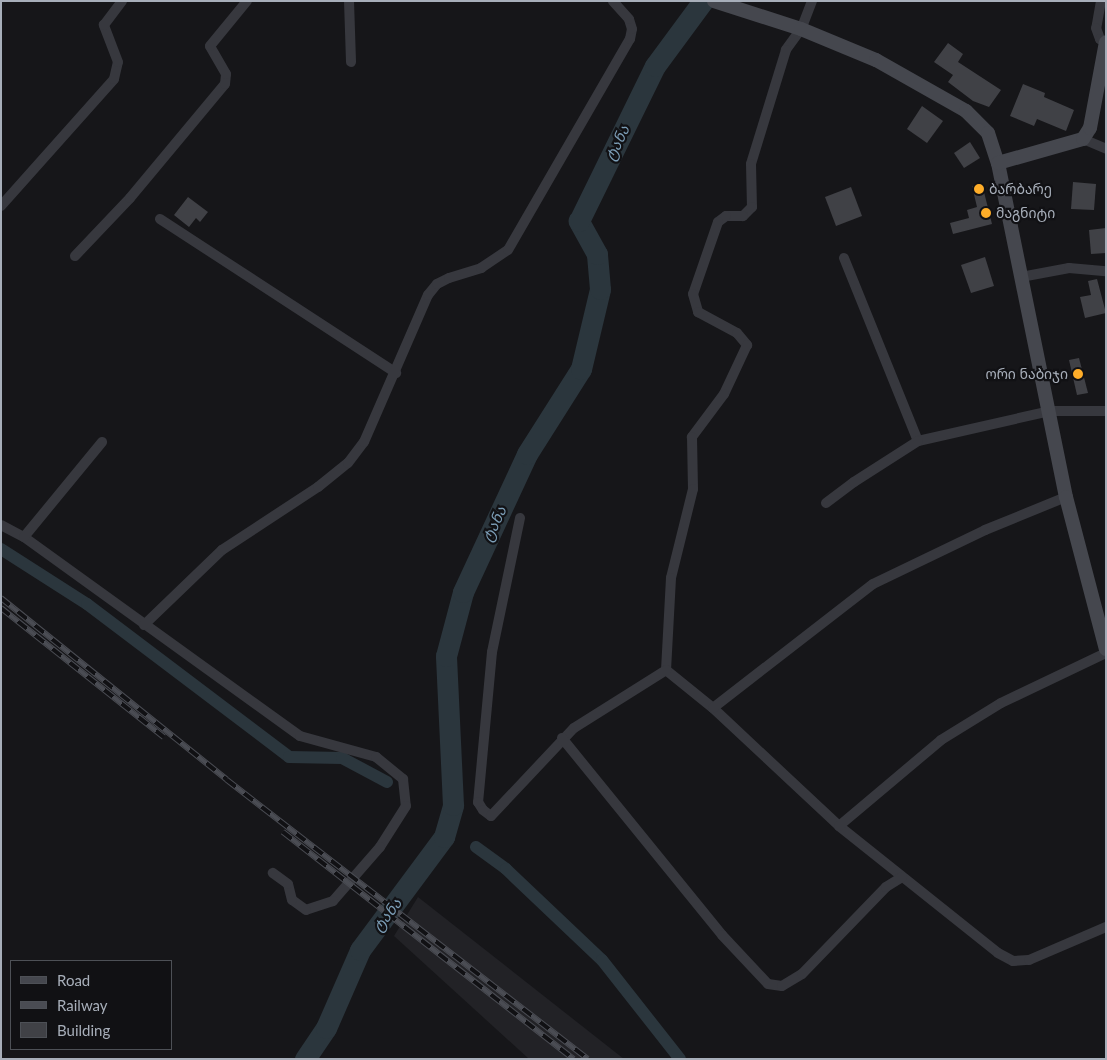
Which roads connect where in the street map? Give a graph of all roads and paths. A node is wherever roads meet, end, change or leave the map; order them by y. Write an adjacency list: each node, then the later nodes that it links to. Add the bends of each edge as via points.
1 (122, 1): 15 (street, via 104,25 118,62 114,80)
2 (247, 1): 17 (street, via 210,46 226,74 225,84 130,198)
3 (348, 1): 11 (street)
4 (613, 1): 21 (street, via 629,19 630,39 508,250 481,268 437,284 428,295)
5 (714, 1): 8 (main road)
6 (812, 1): 8 (street)
7 (1101, 1): 9 (street, via 1096,28 1100,39)
8 (801, 28): 14 (main road, via 902,73 966,111 988,133); 34 (street, via 786,50 751,164 752,207 743,216 726,216 718,222 693,294 698,312 737,332 747,346 724,394 692,437 693,489 671,578)
9 (1106, 42): 10 (main road)
10 (1104, 60): 12 (main road, via 1090,128)
11 (351, 62)
12 (1083, 139): 13 (street); 14 (main road)
13 (1106, 149)
14 (998, 163): 20 (main road)
15 (1, 206)
16 (160, 219): 21 (street)
17 (75, 256)
18 (844, 258): 24 (street)
19 (1106, 271): 20 (street, via 1069,268)
20 (1021, 277): 22 (main road)
21 (396, 374): 31 (street, via 364,442 348,463 222,550)
22 (1050, 411): 23 (street); 24 (street); 26 (main road)
23 (1106, 411)
24 (918, 441): 27 (street)
25 (102, 442): 30 (street)
26 (1066, 497): 32 (main road); 35 (street, via 985,530 873,584)
27 (826, 503)
28 (520, 518): 36 (street, via 492,652 478,802 483,810 491,816)
29 (1, 525): 30 (street)
30 (24, 537): 31 (street)
31 (144, 625): 38 (street, via 300,736 376,757 403,780 406,806 380,848 333,901 306,910 292,900 288,884)
32 (1106, 649)
33 (1106, 653): 37 (street, via 1000,703 941,740)
34 (666, 670): 35 (street); 36 (street)
35 (713, 708): 37 (street)
36 (562, 738): 39 (street, via 722,935 768,984 782,986 802,974 886,887)
37 (839, 826): 39 (street)
38 (273, 873)
39 (902, 877): 40 (street, via 998,953 1013,961 1029,960)
40 (1106, 928)

